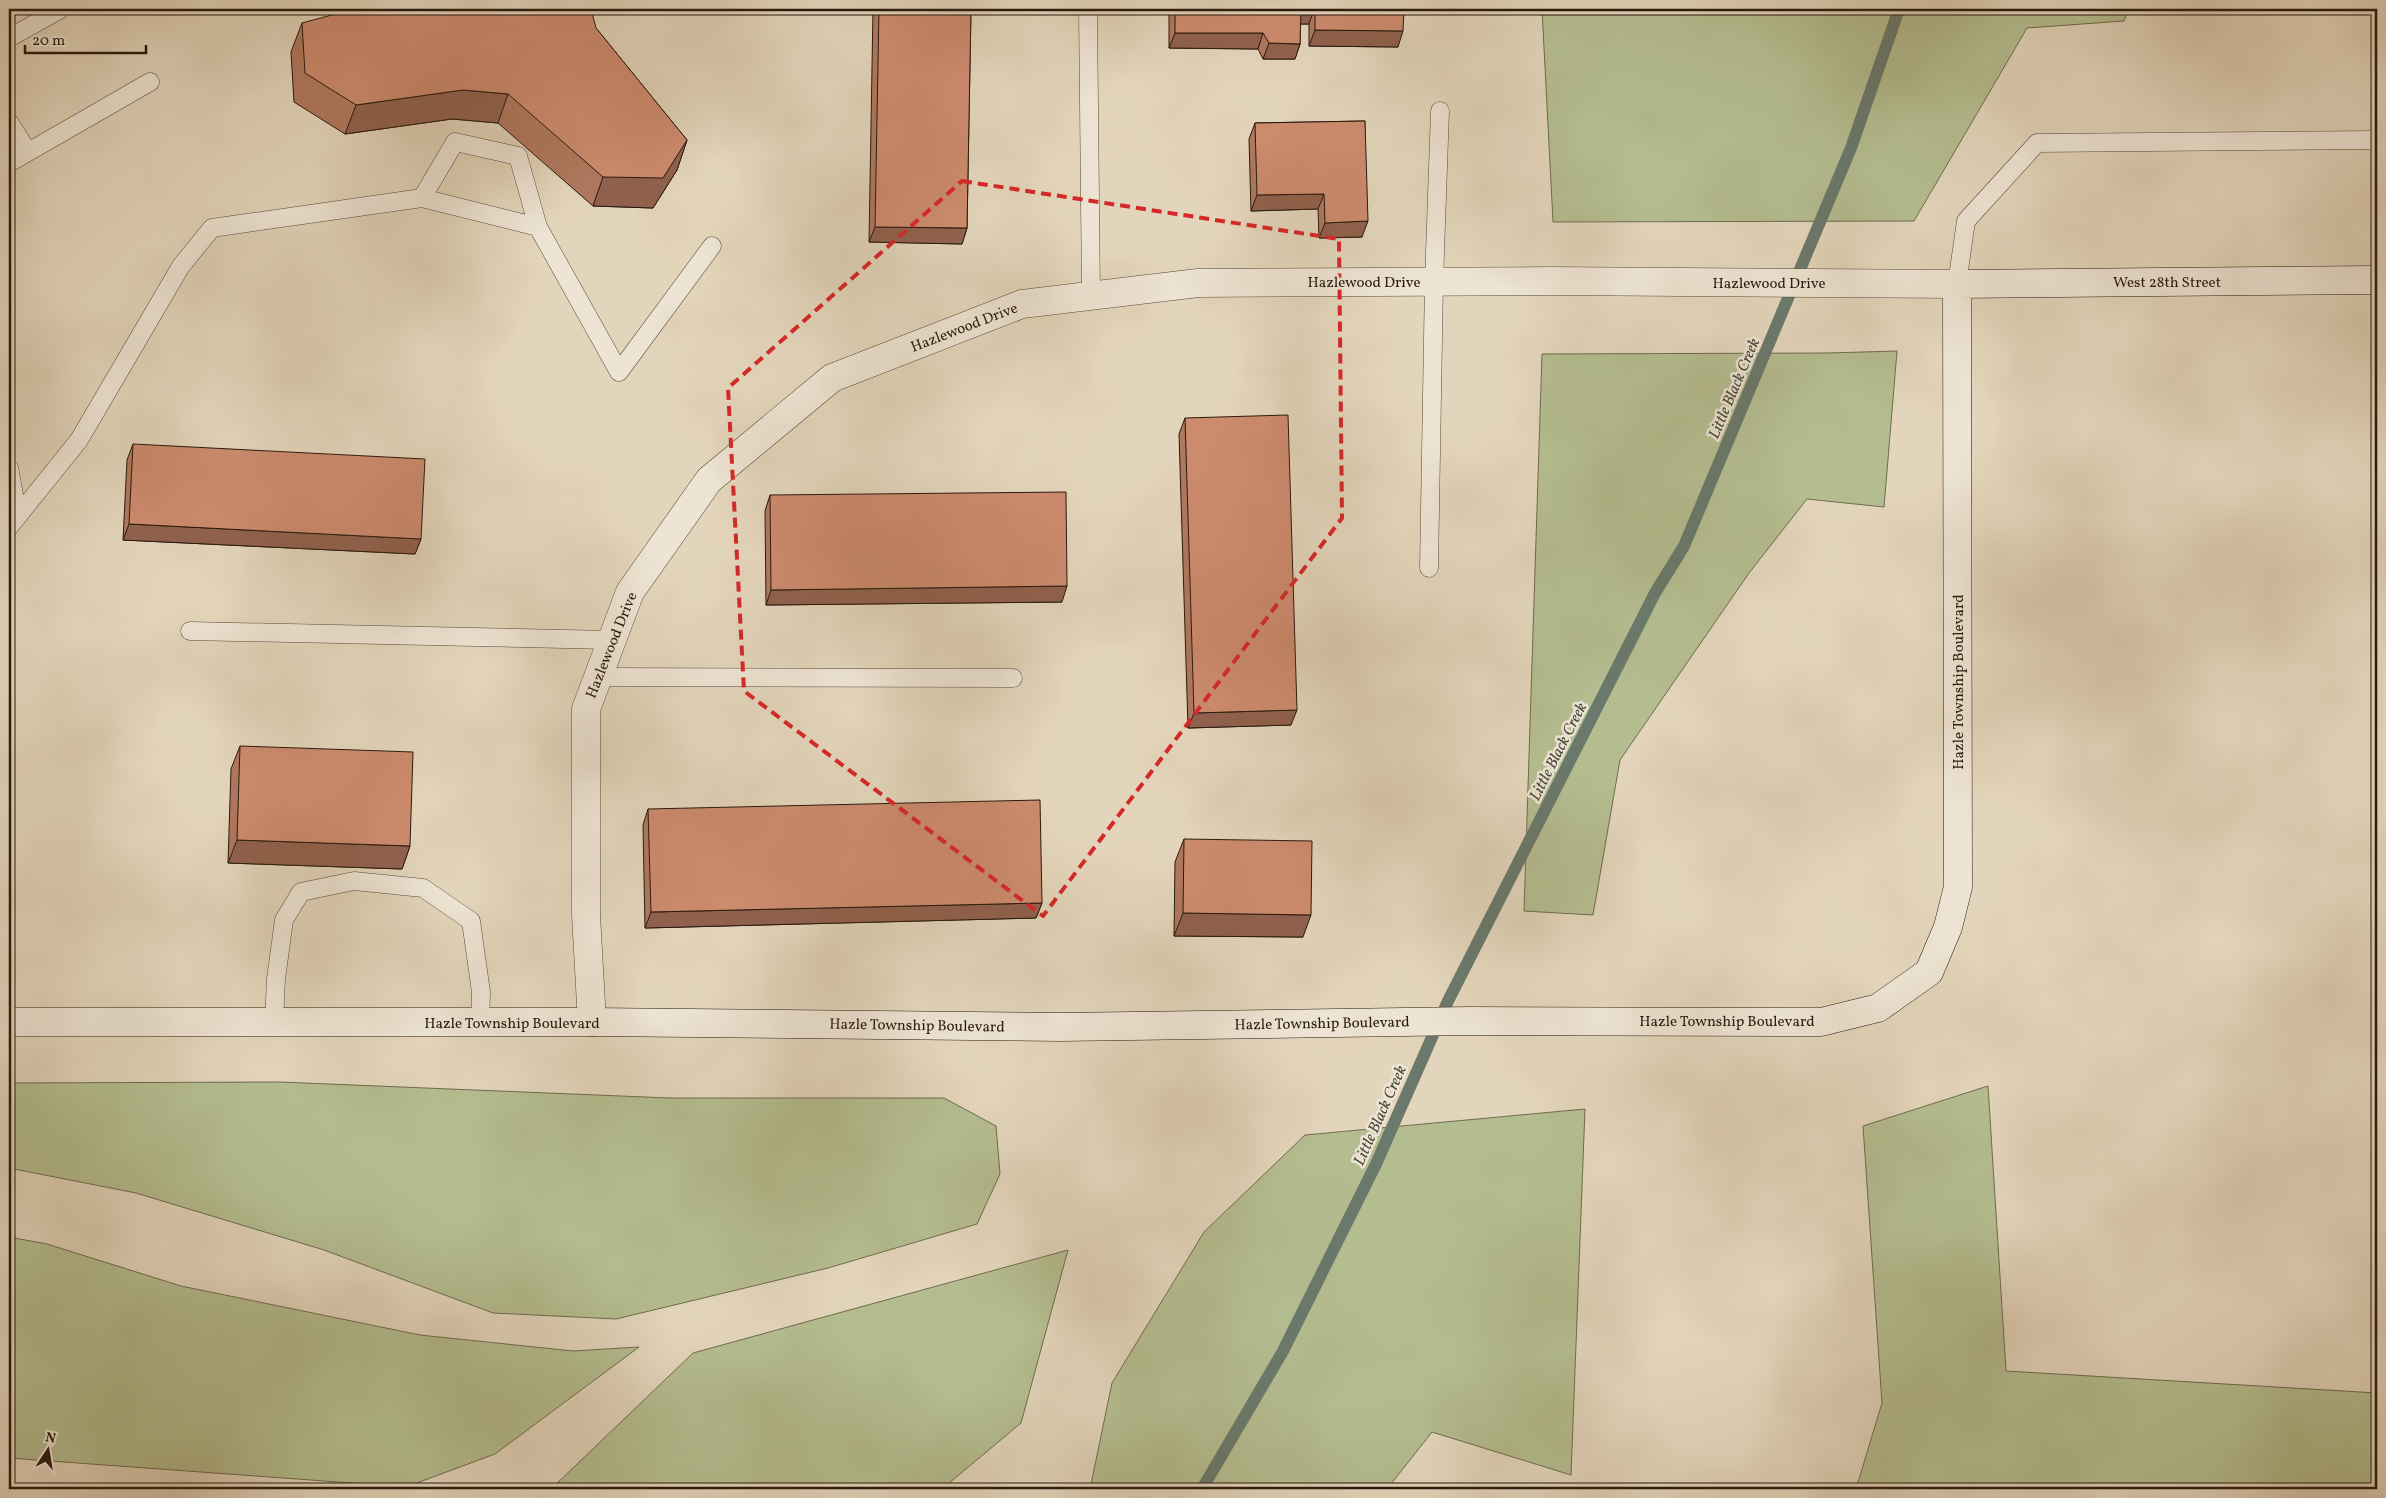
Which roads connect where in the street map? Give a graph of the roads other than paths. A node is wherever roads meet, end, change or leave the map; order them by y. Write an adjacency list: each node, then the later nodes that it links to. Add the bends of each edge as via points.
1 (61, 9): 3 (lane)
2 (1088, 9): 16 (lane)
3 (9, 38)
4 (150, 82): 8 (lane)
5 (1440, 111): 14 (lane)
6 (9, 122): 8 (lane)
7 (2377, 140): 15 (lane, via 2037,143 1966,221)
8 (28, 152): 9 (lane)
9 (9, 163)
10 (422, 198): 11 (lane); 11 (lane, via 455,142 518,156); 18 (lane, via 212,228 181,266 79,440)
11 (538, 227): 12 (lane, via 619,372)
12 (712, 246)
13 (2377, 280): 15 (street, West 28th Street)
14 (1434, 281): 15 (street, Hazlewood Drive); 16 (street, Hazlewood Drive, via 1198,283); 19 (lane)
15 (1957, 284): 26 (street, Hazle Township Boulevard, via 1958,887 1948,927 1930,972 1878,1008 1821,1022 1470,1021 1061,1027)
16 (1091, 296): 21 (street, Hazlewood Drive, via 1022,304 832,378 709,480 630,592)
17 (9, 468): 18 (lane)
18 (12, 519)
19 (1429, 568)
20 (190, 630): 21 (lane)
21 (611, 640): 22 (street, Hazlewood Drive)
22 (597, 677): 23 (lane); 26 (street, Hazlewood Drive, via 586,709 586,915)
23 (1012, 678)
24 (9, 1022): 25 (street, Hazle Township Boulevard)
25 (274, 1022): 27 (street, Hazle Township Boulevard); 27 (lane, via 284,920 301,892 354,881 423,888 471,921 481,992)
26 (592, 1022): 27 (street, Hazle Township Boulevard)
27 (480, 1024)

